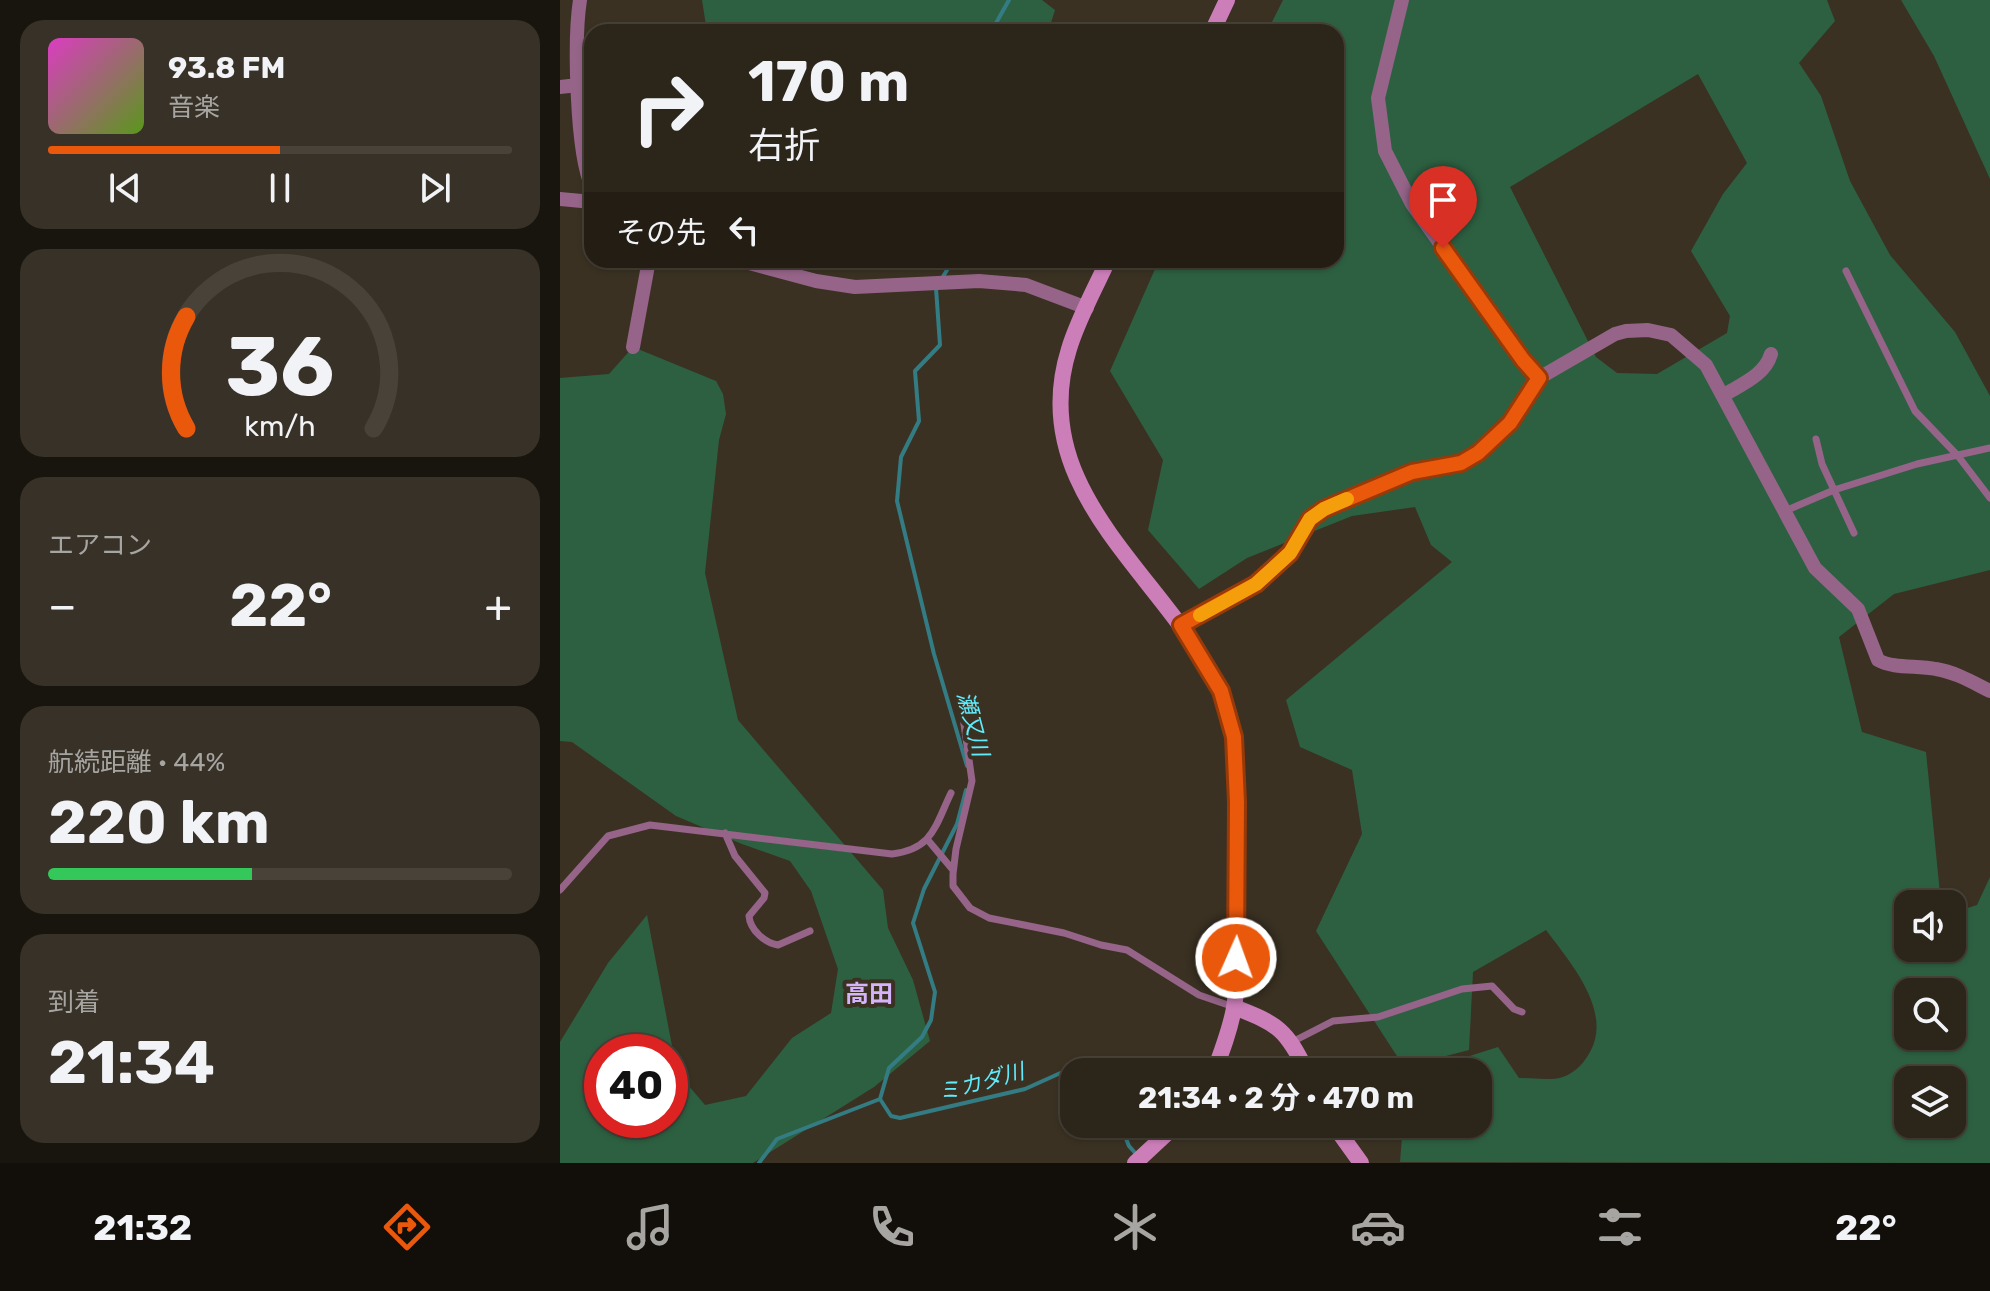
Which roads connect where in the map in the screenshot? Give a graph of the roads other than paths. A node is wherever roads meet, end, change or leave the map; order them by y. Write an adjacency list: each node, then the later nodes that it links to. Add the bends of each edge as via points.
1 (580, 0): 5 (street)
2 (1227, 0): 4 (street)
3 (1402, 0): 17 (street, via 1378,98 1385,151 1412,204)
4 (1216, 24)
5 (578, 85): 6 (street); 7 (street)
6 (560, 87)
7 (584, 154)
8 (560, 199): 9 (street)
9 (584, 201)
10 (648, 268): 15 (street)
11 (768, 268): 14 (street, via 855,287 979,281 1026,285)
12 (1104, 268): 14 (street)
13 (1846, 271): 21 (lane, via 1915,411)
14 (1087, 308): 26 (street, via 1068,349 1061,391 1068,454 1087,501)
15 (633, 347)
16 (1771, 354): 18 (street, via 1761,371)
17 (1539, 378): 18 (street, via 1615,334 1660,331 1697,355); 26 (street, via 1510,423 1478,453 1461,463 1412,472 1324,509 1310,519 1290,553 1256,584)
18 (1724, 395): 24 (street)
19 (1816, 439): 22 (lane)
20 (1990, 448): 21 (lane)
21 (1958, 456): 22 (lane); 23 (lane)
22 (1834, 490): 24 (lane); 25 (lane)
23 (1990, 498)
24 (1785, 511): 27 (street, via 1815,568 1858,609 1878,660 1954,673)
25 (1854, 533)
26 (1181, 625): 35 (street, via 1221,691 1234,737)
27 (1990, 691)
28 (963, 717): 32 (lane, via 972,781)
29 (951, 793): 31 (lane)
30 (725, 833): 31 (lane, via 892,854 911,851); 33 (lane, via 650,825 608,836); 34 (lane, via 735,856 765,893 749,916 755,930 778,945)
31 (927, 839): 32 (lane)
32 (953, 870): 35 (lane, via 953,886 970,908 989,918 1127,950 1199,995)
33 (560, 890)
34 (810, 931)
35 (1234, 1007): 37 (street, via 1264,1018); 38 (street)
36 (1522, 1012): 37 (lane, via 1492,986 1475,986 1378,1017 1333,1021)
37 (1292, 1042): 39 (street)
38 (1218, 1058)
39 (1300, 1058)
40 (1162, 1138): 42 (street)
41 (1343, 1138): 43 (street)
42 (1135, 1163)
43 (1361, 1163)

